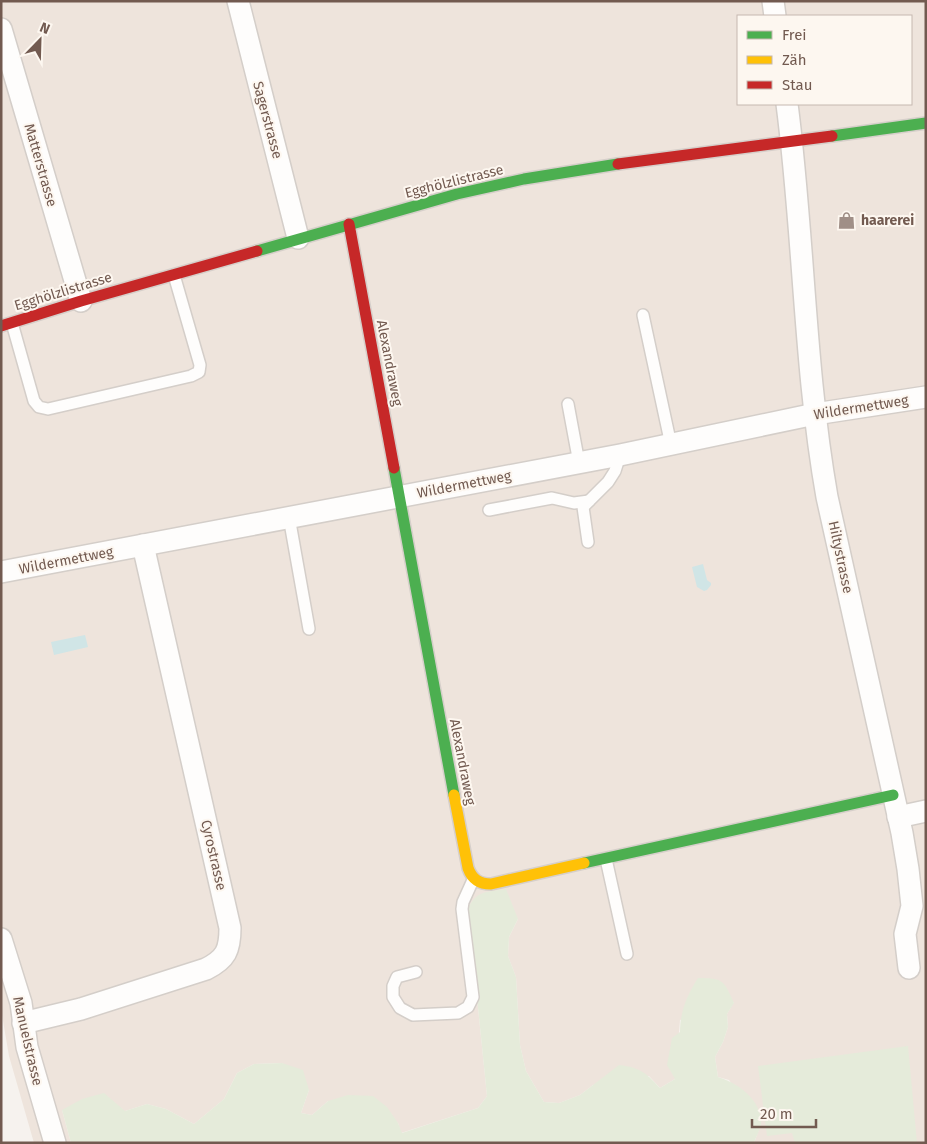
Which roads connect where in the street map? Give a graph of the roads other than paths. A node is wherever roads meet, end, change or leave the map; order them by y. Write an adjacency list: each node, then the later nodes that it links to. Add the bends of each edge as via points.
1 (238, 1): 9 (street, Sagerstrasse)
2 (773, 1): 3 (street)
3 (775, 15)
4 (1, 29): 11 (street, Matterstrasse)
5 (787, 105): 7 (street, Hiltystrasse)
6 (926, 123): 7 (street, Egghölzlistrasse)
7 (791, 141): 8 (street, Egghölzlistrasse, via 524,179); 16 (street, Hiltystrasse)
8 (349, 224): 9 (street, Egghölzlistrasse); 20 (street, Alexandraweg)
9 (298, 238): 10 (street, Egghölzlistrasse)
10 (174, 275): 11 (street, Egghölzlistrasse); 13 (lane, via 200,365 199,372 191,376 48,408 39,407)
11 (81, 301): 13 (street, Egghölzlistrasse)
12 (643, 315): 17 (lane)
13 (6, 324)
14 (926, 397): 16 (street, Wildermettweg)
15 (568, 404): 19 (lane)
16 (816, 414): 17 (street, Wildermettweg); 28 (street, Hiltystrasse, via 827,497)
17 (670, 445): 18 (street, Wildermettweg)
18 (620, 455): 19 (street, Wildermettweg); 21 (lane, via 608,482)
19 (579, 463): 20 (street, Wildermettweg)
20 (399, 496): 23 (street, Wildermettweg); 32 (street, Alexandraweg, via 468,868)
21 (588, 501): 22 (lane, via 552,498); 24 (lane, via 583,507)
22 (489, 510)
23 (288, 517): 25 (street, Wildermettweg); 27 (lane)
24 (588, 542)
25 (143, 545): 26 (street, Wildermettweg); 37 (street, Cyrostrasse, via 230,928 230,943 218,963 206,969)
26 (1, 572)
27 (309, 629)
28 (893, 795): 30 (street, Hiltystrasse); 31 (street)
29 (926, 811): 30 (street)
30 (898, 817): 35 (street, Hiltystrasse, via 912,906 905,934)
31 (606, 859): 32 (street, via 491,884); 34 (lane)
32 (473, 880): 36 (lane, via 462,909 472,997 468,1007 452,1013 414,1015 400,1008 393,997 393,986 397,977)
33 (1, 939): 37 (street, Manuelstrasse)
34 (627, 954)
35 (908, 968)
36 (416, 972)
37 (23, 1023): 38 (street, Manuelstrasse)
38 (55, 1143)

